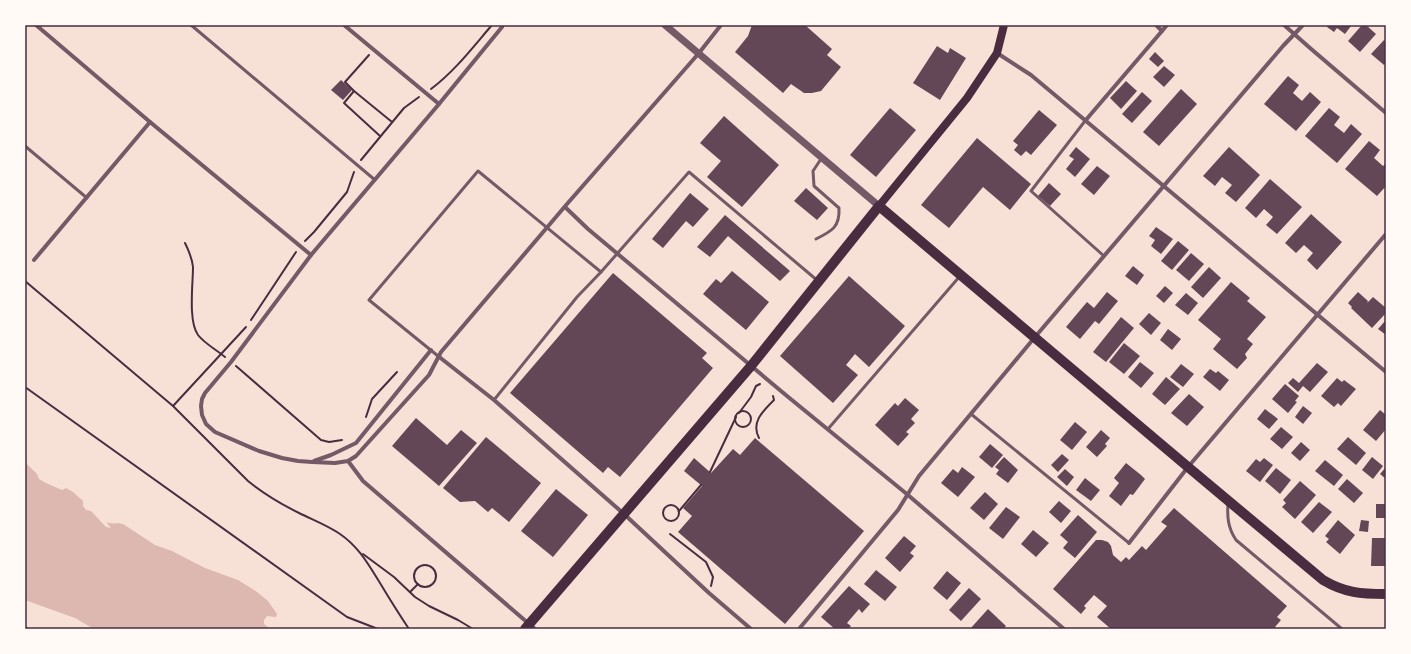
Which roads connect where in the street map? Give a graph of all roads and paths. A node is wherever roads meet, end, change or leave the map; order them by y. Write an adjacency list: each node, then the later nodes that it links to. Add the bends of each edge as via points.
1 (36, 25): 23 (street)
2 (191, 25): 28 (lane)
3 (344, 25): 15 (street)
4 (492, 25): 19 (path, via 453,69)
5 (665, 25): 16 (street)
6 (721, 25): 16 (street)
7 (1004, 25): 17 (main road)
8 (1156, 25): 13 (street)
9 (1167, 25): 13 (street)
10 (1284, 25): 14 (street)
11 (1303, 25): 14 (street)
12 (501, 26): 20 (street)
13 (1162, 31): 22 (street)
14 (1294, 34): 21 (street); 30 (street)
15 (374, 50): 18 (path, via 345,82); 19 (street)
16 (699, 53): 27 (street); 33 (street)
17 (997, 53): 22 (street, via 1031,75); 32 (main road, via 967,98)
18 (354, 91): 24 (path); 25 (path, via 344,103)
19 (425, 93): 20 (street); 24 (path, via 412,101)
20 (439, 104): 29 (street)
21 (1386, 113)
22 (1086, 121): 30 (street); 41 (lane, via 1031,191)
23 (150, 122): 31 (street); 38 (street)
24 (392, 122): 25 (path)
25 (380, 136): 28 (path)
26 (25, 146): 31 (lane)
27 (822, 157): 32 (street); 36 (lane, via 813,172 814,186 839,208 840,219 830,232)
28 (358, 165): 29 (lane); 38 (path, via 347,192)
29 (375, 180): 40 (street)
30 (1164, 186): 41 (street); 47 (street)
31 (87, 198): 42 (street)
32 (879, 206): 44 (main road); 46 (main road)
33 (565, 207): 34 (street); 39 (street)
34 (547, 227): 43 (lane); 49 (lane, via 478,171 369,300); 51 (street)
35 (1386, 234): 47 (street)
36 (816, 239)
37 (185, 243): 50 (path, via 193,266 192,299 195,330)
38 (300, 246): 40 (street); 50 (path, via 249,324)
39 (618, 253): 43 (lane); 46 (lane, via 689,172); 53 (street)
40 (311, 255): 52 (street)
41 (1104, 256): 48 (street)
42 (34, 260)
43 (601, 272): 59 (lane, via 577,297)
44 (961, 275): 48 (main road); 67 (lane)
45 (25, 280): 60 (path)
46 (819, 282): 53 (main road)
47 (1318, 314): 55 (street); 72 (street)
48 (1035, 337): 62 (street); 72 (main road)
49 (431, 350): 51 (lane); 71 (street, via 356,443)
50 (222, 354): 52 (path); 60 (path)
51 (438, 356): 59 (street); 70 (street, via 429,375 366,446)
52 (231, 362): 69 (path, via 322,440 334,442); 71 (street, via 202,399 202,415 206,424 215,432 259,451 282,458)
53 (751, 366): 67 (street); 78 (main road)
54 (397, 372): 65 (path, via 372,399)
55 (1386, 372)
56 (762, 384): 61 (path, via 756,386)
57 (25, 387): 89 (path, via 347,617)
58 (770, 392): 66 (path, via 774,400)
59 (494, 400): 78 (street)
60 (173, 406): 81 (path, via 260,492 322,522 341,534)
61 (739, 413): 63 (path); 64 (path, via 749,413)
62 (971, 414): 75 (street, via 919,476); 80 (lane)
63 (736, 417): 64 (path, via 736,422 742,427 747,426); 73 (path)
64 (751, 420): 66 (path)
65 (365, 421)
66 (757, 421): 68 (path, via 756,433)
67 (828, 429): 75 (street)
68 (759, 438)
69 (346, 439)
70 (348, 461): 71 (street); 87 (street, via 363,481)
71 (312, 462)
72 (1188, 467): 76 (main road); 80 (street)
73 (710, 472)
74 (700, 485): 77 (path)
75 (908, 494): 93 (street, via 898,510); 94 (street)
76 (1228, 501): 85 (main road, via 1336,588 1357,593); 95 (lane, via 1228,522 1236,540)
77 (679, 511): 77 (path, via 677,519 672,521 663,516 664,508 669,505)
78 (624, 514): 84 (street); 87 (main road)
79 (670, 534): 84 (path, via 706,562 713,577)
80 (1129, 543)
81 (362, 554): 83 (path); 90 (path)
82 (418, 584): 82 (path, via 414,576 418,567 428,566 434,570 436,576 433,583 427,587); 83 (path)
83 (410, 592): 91 (path, via 429,606)
84 (709, 593): 92 (street)
85 (1386, 594)
86 (25, 627): 88 (path)
87 (530, 627)
88 (28, 629)
89 (378, 629)
90 (410, 629)
91 (473, 629)
92 (751, 629)
93 (799, 629)
94 (1064, 629)
95 (1342, 629)

